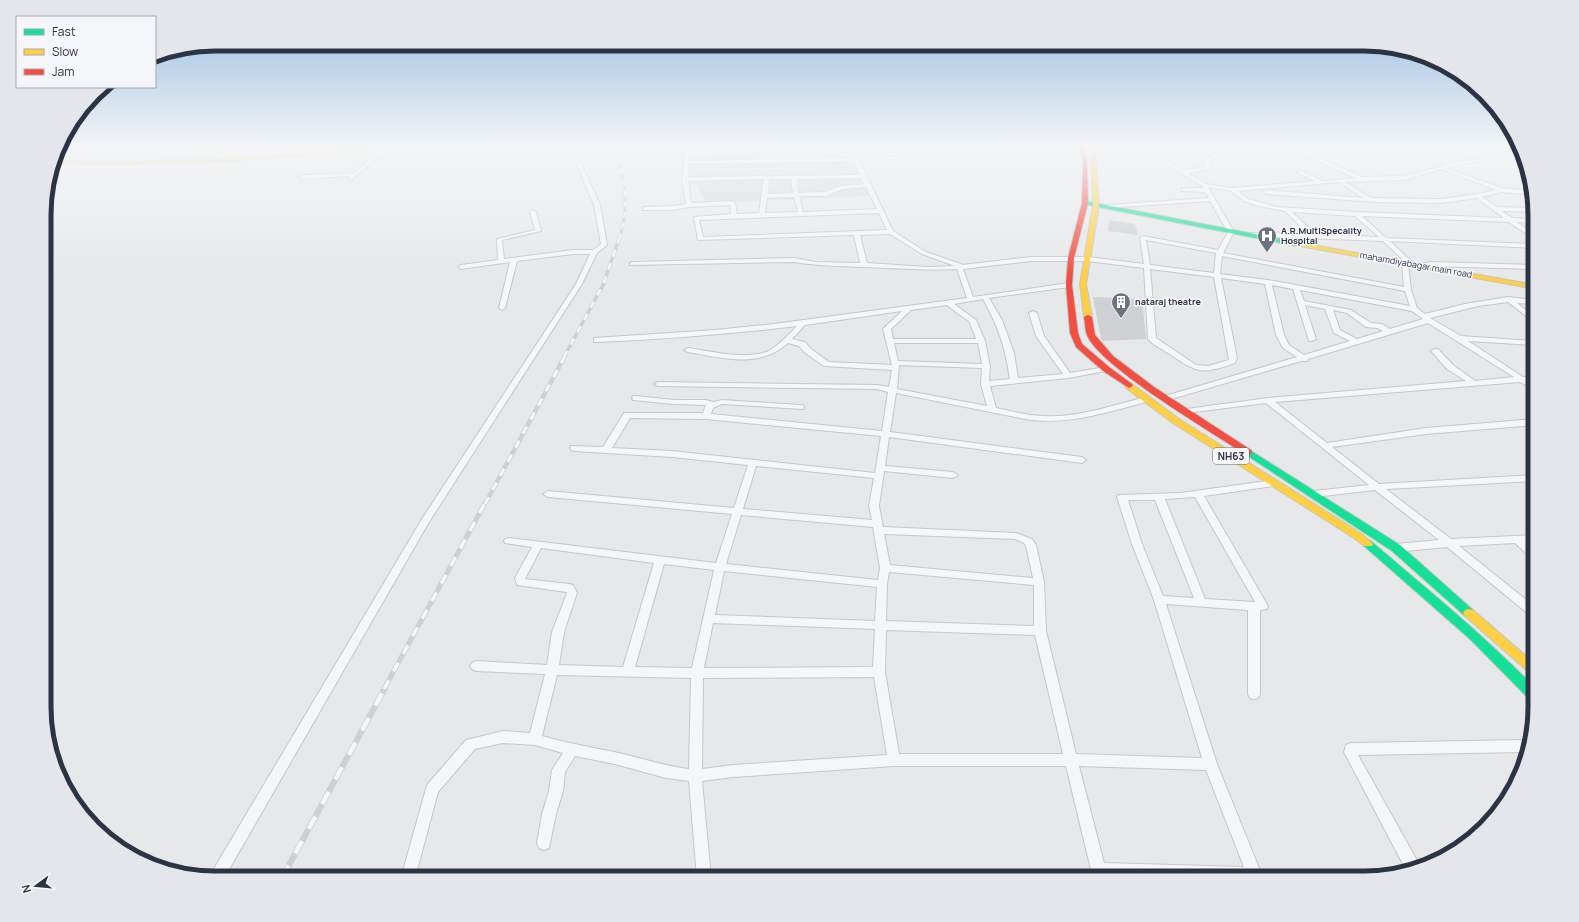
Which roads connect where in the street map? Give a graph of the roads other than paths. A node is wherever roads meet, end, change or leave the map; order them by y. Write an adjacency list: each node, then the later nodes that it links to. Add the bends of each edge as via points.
1 (591, 191): 47 (street, via 597,206 604,243)
2 (687, 191): 23 (street)
3 (765, 191): 16 (street)
4 (795, 191): 17 (street)
5 (833, 191): 17 (street)
6 (871, 191): 30 (street)
7 (1085, 191): 22 (main road, NH63)
8 (1095, 191): 24 (main road, NH63)
9 (1209, 191): 19 (street)
10 (1233, 191): 28 (street, via 1254,203)
11 (1269, 191): 20 (street)
12 (1357, 191): 20 (street)
13 (1497, 191): 18 (street)
14 (1512, 191): 15 (street)
15 (1527, 192)
16 (764, 196): 17 (street); 34 (street)
17 (796, 196): 32 (street)
18 (1478, 196): 21 (street, via 1441,201); 27 (street)
19 (1213, 199): 25 (street); 40 (street)
20 (1370, 199): 21 (street)
21 (1403, 200): 36 (street)
22 (1085, 203): 24 (main road, mahamdiyabagar main road); 49 (main road, NH63)
23 (690, 205): 26 (street); 35 (street, via 732,203)
24 (1096, 205): 25 (main road, mahamdiyabagar main road); 50 (main road, NH63)
25 (1108, 208): 40 (main road, mahamdiyabagar main road)
26 (645, 209)
27 (1496, 209): 29 (street); 37 (street)
28 (1287, 210): 33 (street); 44 (street)
29 (1528, 210)
30 (881, 211): 32 (street); 39 (street)
31 (532, 212): 52 (street, via 538,232 500,239)
32 (801, 214): 34 (street)
33 (1358, 214): 36 (street); 45 (street)
34 (762, 215): 35 (street)
35 (734, 216): 42 (street, via 696,217 700,239)
36 (1427, 216): 37 (street)
37 (1510, 220): 38 (street); 41 (street)
38 (1528, 221)
39 (891, 232): 42 (street); 59 (street, via 924,253)
40 (1231, 232): 43 (main road, mahamdiyabagar main road); 48 (street)
41 (1528, 233)
42 (857, 234): 54 (street)
43 (1248, 235): 44 (street); 55 (main road, mahamdiyabagar main road)
44 (1314, 237): 45 (street)
45 (1386, 240): 46 (street); 55 (street)
46 (1528, 246)
47 (594, 252): 51 (street, via 573,252); 170 (street, via 580,284 425,521)
48 (1219, 253): 56 (street, via 1144,238); 61 (street); 66 (street)
49 (1071, 258): 50 (street); 59 (street, via 1031,259); 63 (main road, NH63)
50 (1088, 259): 56 (street); 106 (main road, NH63, via 1083,284 1094,342 1117,364)
51 (514, 260): 52 (street); 74 (street)
52 (501, 262): 57 (street)
53 (632, 264): 54 (street, via 794,260 815,264)
54 (864, 265): 58 (street, via 927,270)
55 (1412, 265): 60 (street); 64 (main road, mahamdiyabagar main road); 66 (street)
56 (1147, 266): 61 (street); 61 (street, via 1152,338 1193,367 1203,369 1232,361 1233,358)
57 (461, 267)
58 (960, 267): 59 (street); 68 (street)
59 (968, 267)
60 (1528, 267)
61 (1217, 276): 62 (street)
62 (1268, 282): 65 (street); 92 (street, via 1280,335 1286,346)
63 (1068, 285): 67 (street); 95 (main road, NH63, via 1076,339 1083,349)
64 (1528, 286)
65 (1296, 287): 72 (street); 76 (street)
66 (1408, 290): 76 (street)
67 (985, 297): 68 (street); 99 (street, via 998,320 1010,353)
68 (971, 299): 71 (street)
69 (1508, 299): 70 (street); 78 (street); 79 (street, via 1462,306)
70 (1528, 301)
71 (948, 302): 75 (street); 87 (street, via 972,320)
72 (1300, 302): 73 (street); 83 (street)
73 (1328, 307): 81 (street, via 1352,312 1369,325 1379,326); 88 (street, via 1337,331)
74 (502, 308)
75 (909, 308): 80 (street); 86 (street, via 887,329)
76 (1414, 309): 79 (street)
77 (1033, 313): 96 (street, via 1040,336)
78 (1528, 315)
79 (1426, 319): 81 (street); 82 (street)
80 (803, 323): 84 (street, via 637,339); 85 (street)
81 (1390, 332): 88 (street)
82 (1459, 338): 89 (street); 98 (street)
83 (1312, 339)
84 (597, 340)
85 (786, 340): 90 (street, via 773,352 759,356 743,357); 93 (street, via 802,344 827,364)
86 (890, 340): 87 (street); 93 (street)
87 (980, 341): 94 (street)
88 (1356, 342): 92 (street)
89 (1528, 343)
90 (688, 350)
91 (1435, 351): 100 (street, via 1450,367)
92 (1304, 359): 106 (street)
93 (895, 366): 94 (street); 104 (street)
94 (986, 366): 102 (street)
95 (1106, 369): 96 (street); 107 (main road, NH63)
96 (1068, 376): 99 (street)
97 (1528, 378): 98 (street)
98 (1520, 379): 100 (street); 103 (street)
99 (1014, 381): 102 (street)
100 (1472, 382): 108 (street)
101 (658, 384): 104 (street, via 856,386)
102 (985, 384): 111 (street)
103 (1528, 384)
104 (893, 389): 111 (street); 115 (street)
105 (636, 398): 109 (street)
106 (1168, 398): 112 (main road, NH63)
107 (1146, 399): 111 (street, via 1120,407 1056,419); 124 (main road, NH63)
108 (1268, 400): 112 (street); 116 (street)
109 (712, 404): 110 (street, via 722,402); 113 (street)
110 (800, 407)
111 (992, 410)
112 (1186, 410): 127 (main road, NH63)
113 (706, 416): 115 (street); 118 (street, via 627,415)
114 (1528, 423): 116 (street, via 1426,431)
115 (885, 434): 119 (street); 121 (street)
116 (1324, 446): 125 (street)
117 (574, 448): 118 (street)
118 (606, 450): 120 (street)
119 (1082, 460)
120 (753, 462): 121 (street); 130 (street)
121 (879, 472): 122 (street); 131 (street, via 874,506)
122 (953, 475)
123 (1528, 478): 125 (street)
124 (1274, 483): 128 (street); 157 (main road, NH63, via 1341,524 1371,547 1492,652)
125 (1377, 487): 127 (street); 135 (street)
126 (548, 494): 130 (street)
127 (1314, 494): 137 (main road, NH63)
128 (1199, 495): 129 (street); 146 (street, via 1263,606)
129 (1158, 497): 144 (street, via 1122,497); 145 (street)
130 (737, 512): 131 (street); 140 (street)
131 (877, 527): 141 (street); 142 (street, via 1021,537 1031,545)
132 (1528, 538): 133 (street)
133 (1517, 539): 135 (street); 138 (street)
134 (509, 541): 136 (street)
135 (1449, 543): 137 (street); 147 (street)
136 (538, 545): 139 (street); 153 (street, via 520,578 521,582 569,588 572,592 558,632)
137 (1396, 548): 151 (main road, NH63)
138 (1528, 549)
139 (660, 560): 140 (street); 154 (street)
140 (720, 567): 143 (street); 148 (street)
141 (885, 568): 142 (street); 143 (street)
142 (1039, 582): 150 (street)
143 (882, 584): 149 (street)
144 (1158, 600): 145 (street); 166 (street)
145 (1201, 602): 146 (street)
146 (1254, 606): 160 (street)
147 (1528, 607)
148 (708, 619): 149 (street); 156 (street)
149 (882, 625): 150 (street); 155 (street)
150 (1040, 631): 165 (street)
151 (1528, 665)
152 (476, 666): 153 (street)
153 (552, 671): 154 (street); 161 (street)
154 (628, 672): 156 (street)
155 (879, 672): 156 (street); 164 (street)
156 (697, 673): 167 (street)
157 (1522, 682): 158 (street); 159 (main road, NH63)
158 (1528, 682)
159 (1528, 689)
160 (1254, 694)
161 (535, 739): 163 (street); 171 (street, via 503,737 471,744 432,789)
162 (1523, 746): 169 (street, via 1351,749 1350,752)
163 (572, 750): 167 (street, via 615,758 666,772); 168 (street, via 559,770)
164 (894, 760): 165 (street); 167 (street)
165 (1072, 760): 166 (street); 173 (street)
166 (1210, 764): 174 (street)
167 (695, 776): 172 (street)
168 (544, 843)
169 (1411, 864)
170 (220, 871)
171 (410, 871)
172 (703, 871)
173 (1098, 871)
174 (1253, 871)

